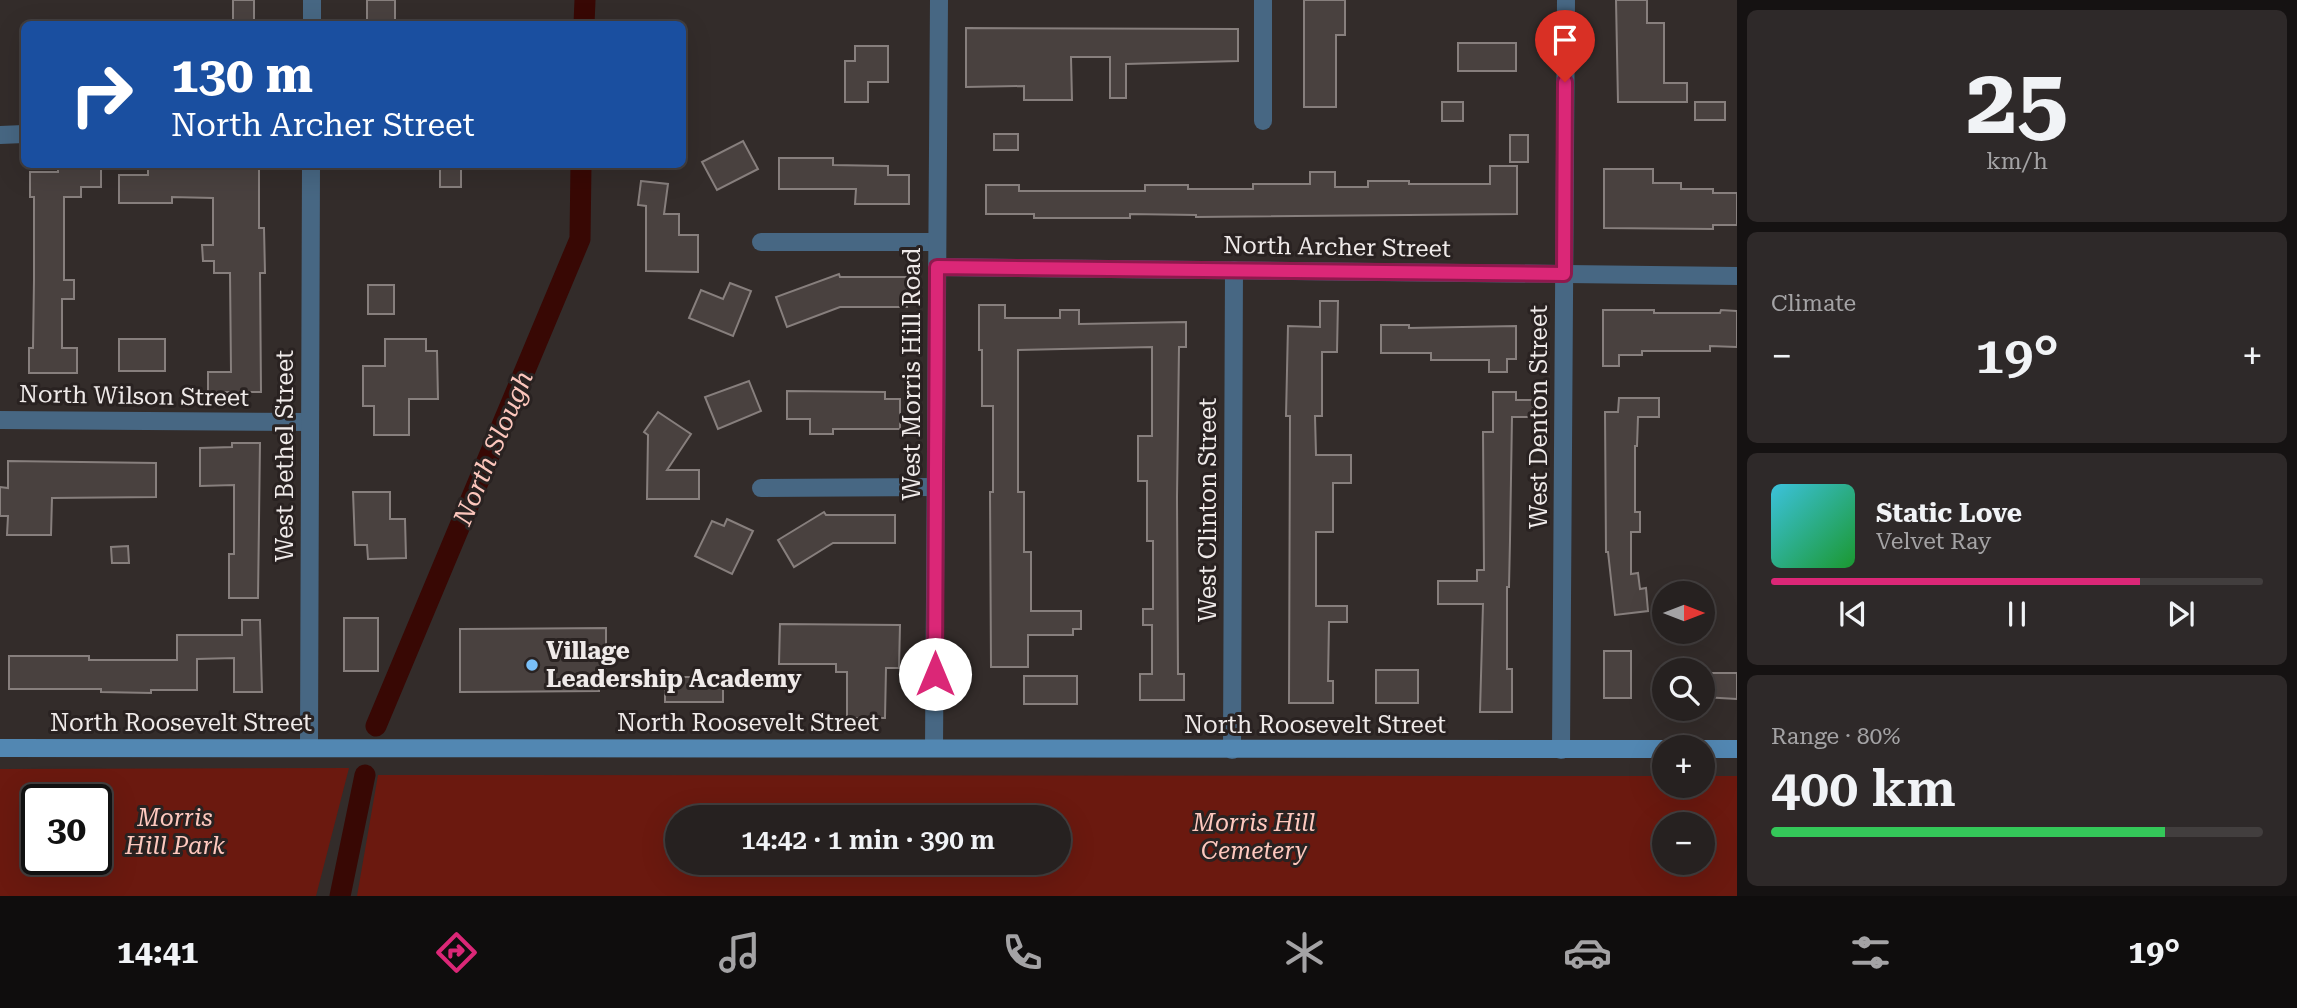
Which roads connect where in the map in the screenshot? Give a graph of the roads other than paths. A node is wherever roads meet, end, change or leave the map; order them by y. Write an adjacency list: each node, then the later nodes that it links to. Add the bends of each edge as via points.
1 (312, 0): 5 (street)
2 (939, 0): 11 (street, West Morris Hill Road)
3 (1263, 0): 6 (street)
4 (1566, 0): 14 (street, West Denton Street)
5 (312, 21)
6 (1263, 121)
7 (21, 134): 8 (street)
8 (0, 135)
9 (311, 168): 17 (street, West Bethel Street)
10 (761, 242): 11 (street)
11 (937, 242): 12 (street, West Morris Hill Road)
12 (937, 267): 13 (street, North Archer Street); 18 (street, West Morris Hill Road)
13 (1234, 270): 14 (street, North Archer Street); 25 (street, West Clinton Street)
14 (1564, 274): 15 (street, North Archer Street); 26 (street, West Denton Street)
15 (1737, 276)
16 (0, 419): 17 (street, North Wilson Street)
17 (310, 422): 20 (street, West Bethel Street)
18 (936, 487): 19 (street); 22 (street, West Morris Hill Road)
19 (761, 488)
20 (309, 747): 21 (street, North Roosevelt Street); 22 (street, North Roosevelt Street)
21 (0, 748)
22 (934, 748): 25 (street, North Roosevelt Street)
23 (1715, 749): 24 (street)
24 (1737, 749)
25 (1232, 750): 26 (street, North Roosevelt Street)
26 (1561, 750): 27 (street, North Roosevelt Street)
27 (1652, 750)

